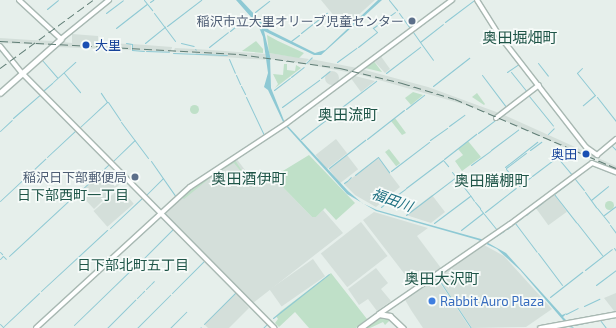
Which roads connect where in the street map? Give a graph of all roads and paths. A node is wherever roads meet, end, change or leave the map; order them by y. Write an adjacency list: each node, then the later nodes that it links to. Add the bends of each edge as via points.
1 (19, 0): 5 (street)
2 (109, 0): 5 (street)
3 (452, 0): 13 (street, via 285,124 190,187)
4 (477, 0): 8 (street, via 499,35)
5 (60, 39): 7 (main road)
6 (0, 46): 7 (street)
7 (22, 73): 9 (main road); 13 (street)
8 (539, 85): 10 (street); 11 (street, via 591,151 597,155)
9 (0, 93)
10 (496, 118)
11 (616, 139)
12 (616, 172): 14 (street, via 592,163 487,240)
13 (160, 213): 16 (street); 17 (street)
14 (379, 314): 18 (main road); 19 (main road, via 390,316)
15 (616, 314): 20 (main road)
16 (36, 328)
17 (274, 328)
18 (360, 328)
19 (403, 328)
20 (540, 328)

